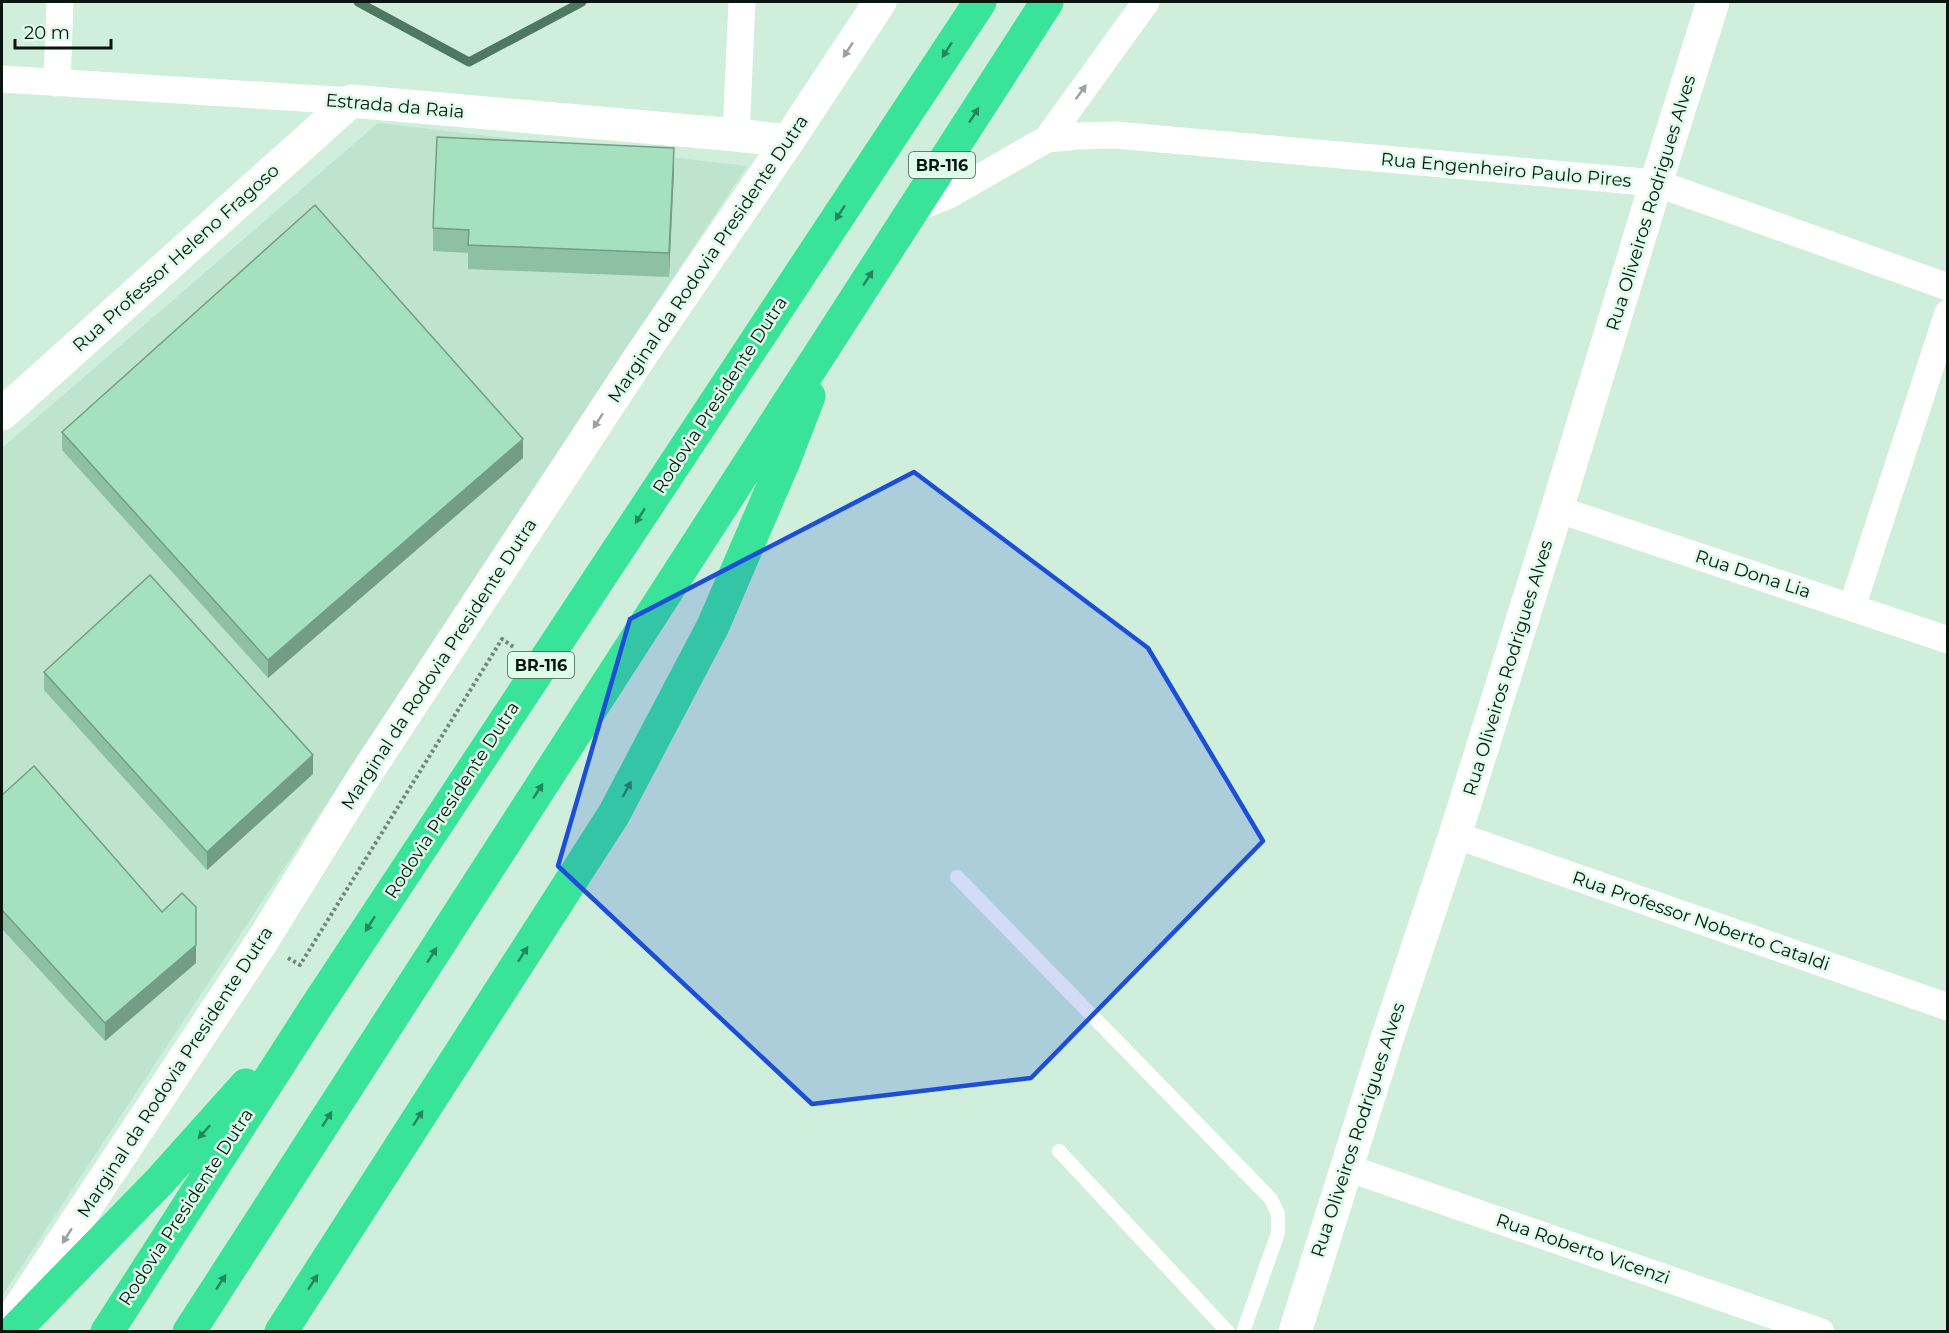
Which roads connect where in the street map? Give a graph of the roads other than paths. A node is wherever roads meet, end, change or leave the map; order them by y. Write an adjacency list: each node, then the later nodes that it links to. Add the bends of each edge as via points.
1 (60, 2): 9 (street)
2 (742, 2): 11 (street)
3 (880, 2): 13 (street, Marginal da Rodovia Presidente Dutra, one-way to 13)
4 (980, 2): 26 (highway, Rodovia Presidente Dutra / BR-116, one-way to 26)
5 (1047, 2): 15 (highway, BR-116, one-way to 5)
6 (1146, 2): 12 (street, Rua Engenheiro Paulo Pires, one-way to 6)
7 (1713, 2): 14 (street, Rua Oliveiros Rodrigues Alves)
8 (2, 79): 9 (street, Estrada da Raia)
9 (57, 83): 10 (street, Estrada da Raia)
10 (351, 101): 11 (street, Estrada da Raia); 19 (street, Rua Professor Heleno Fragoso)
11 (736, 135): 13 (street, Estrada da Raia)
12 (1047, 139): 14 (street, Rua Engenheiro Paulo Pires, via 1115,135); 15 (street, Rua Engenheiro Paulo Pires, via 949,195)
13 (788, 141): 30 (street, Marginal da Rodovia Presidente Dutra, one-way to 30, via 365,775 261,943)
14 (1656, 183): 16 (street, Rua Engenheiro Paulo Pires); 20 (street, Rua Oliveiros Rodrigues Alves)
15 (912, 210): 18 (highway, BR-116, one-way to 15)
16 (1947, 287)
17 (1947, 313): 21 (street)
18 (836, 327): 29 (highway, one-way to 18, via 614,814 713,626); 33 (highway, BR-116, one-way to 18)
19 (2, 414)
20 (1557, 508): 21 (street, Rua Dona Lia); 23 (street, Rua Oliveiros Rodrigues Alves)
21 (1852, 607): 22 (street, Rua Dona Lia)
22 (1947, 640)
23 (1455, 835): 25 (street, Rua Professor Noberto Cataldi); 28 (street, Rua Oliveiros Rodrigues Alves)
24 (957, 876): 35 (lane, via 1271,1199 1278,1214 1278,1233)
25 (1947, 1007)
26 (314, 1010): 31 (highway, one-way to 31, via 159,1182); 32 (highway, Rodovia Presidente Dutra / BR-116)
27 (1059, 1151): 34 (lane)
28 (1345, 1167): 36 (street, Rua Oliveiros Rodrigues Alves); 37 (street, Rua Roberto Vicenzi)
29 (285, 1330)
30 (4, 1332)
31 (13, 1332)
32 (107, 1332)
33 (189, 1332)
34 (1228, 1332)
35 (1243, 1332)
36 (1295, 1332)
37 (1821, 1332)

